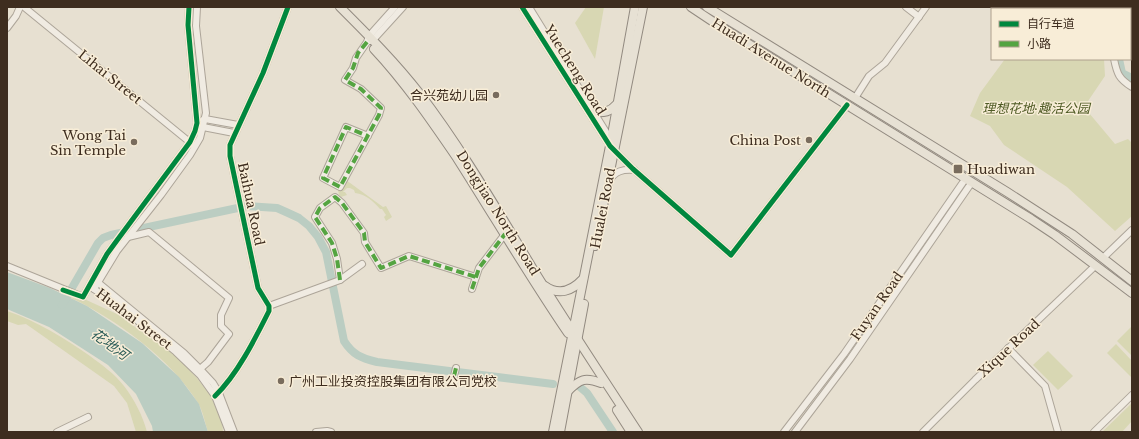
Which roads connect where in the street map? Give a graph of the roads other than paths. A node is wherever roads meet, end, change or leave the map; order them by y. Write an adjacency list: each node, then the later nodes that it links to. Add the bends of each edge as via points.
1 (20, 7): 18 (street)
2 (24, 7): 32 (street, Lihai Street)
3 (189, 7): 27 (street, via 188,25)
4 (197, 7): 26 (street, via 196,26)
5 (288, 7): 28 (street, Baihua Road, via 263,73)
6 (333, 7): 19 (main road, Dongjiao North Road)
7 (340, 7): 19 (main road, Dongjiao North Road)
8 (395, 7): 19 (street)
9 (403, 7): 19 (street)
10 (522, 7): 33 (street, Yuecheng Road)
11 (529, 7): 25 (street, Yuecheng Road)
12 (691, 7): 24 (main road, Huadi Avenue North)
13 (707, 7): 22 (main road, Huadi Avenue North)
14 (906, 7): 17 (street)
15 (926, 7): 17 (street)
16 (641, 9): 23 (main road, Hualei Road); 33 (main road, Hualei Road)
17 (919, 17): 22 (street, via 885,63 869,76)
18 (7, 28)
19 (370, 39): 31 (street, via 358,53 353,68 345,80 361,89 381,108); 39 (main road, Dongjiao North Road, via 422,107); 50 (main road, Dongjiao North Road, via 405,75 435,115)
20 (1114, 60): 21 (street, via 1121,81)
21 (1132, 87)
22 (855, 98): 41 (main road, Huadi Avenue North, via 1007,192 1072,234)
23 (617, 104): 25 (main road, via 605,112); 33 (main road, Hualei Road)
24 (847, 105): 35 (street, via 731,255); 36 (main road, Huadi Avenue North)
25 (594, 112): 33 (street, Yuecheng Road)
26 (205, 119): 27 (street); 28 (street); 29 (street)
27 (197, 123): 29 (street); 32 (street)
28 (238, 125): 30 (street, Baihua Road)
29 (203, 127): 30 (street); 34 (street)
30 (234, 133): 54 (street, Baihua Road, via 230,151 241,210 258,288)
31 (368, 136): 31 (street, via 340,186 323,178 346,127)
32 (190, 142): 34 (street, Lihai Street); 47 (street, via 118,239)
33 (612, 145): 35 (street); 37 (main road, Hualei Road); 46 (main road, Hualei Road)
34 (196, 147): 40 (street)
35 (634, 170): 37 (street, via 620,171)
36 (969, 180): 44 (main road, Huadi Avenue North, via 1055,235); 74 (street, Fuyan Road, via 844,354); 75 (street, Fuyan Road, via 850,359)
37 (609, 181): 55 (main road, Hualei Road)
38 (1132, 230): 41 (street)
39 (505, 234): 45 (street, via 479,268); 55 (main road, Dongjiao North Road)
40 (128, 237): 47 (street); 58 (street, via 149,232 229,298 221,314 221,326 229,334)
41 (1103, 258): 49 (main road, Huadi Avenue North)
42 (362, 264): 48 (street)
43 (7, 266): 51 (street, Huahai Street, via 83,297)
44 (1095, 266): 53 (main road, Huadi Avenue North); 56 (street, Xique Road)
45 (476, 277): 48 (street, via 409,256 381,268 365,242 364,233 335,197 320,208 315,217 332,243 337,259); 52 (street)
46 (584, 278): 50 (main road, via 572,289 565,291 554,291); 55 (main road, Hualei Road)
47 (95, 280): 51 (street); 58 (street, Huahai Street)
48 (338, 280): 54 (street)
49 (1132, 281)
50 (543, 285): 55 (main road, Dongjiao North Road)
51 (91, 287): 62 (street, Huahai Street, via 176,352)
52 (472, 288)
53 (1132, 293)
54 (269, 306): 62 (street, via 270,311 238,368)
55 (575, 339): 60 (main road, Dongjiao North Road); 61 (main road); 70 (main road); 73 (main road, Dongjiao North Road)
56 (1008, 348): 76 (street, Xique Road); 77 (street, via 1046,386)
57 (456, 368): 59 (street)
58 (200, 369): 62 (street, Huahai Street, via 213,383)
59 (454, 376)
60 (601, 383): 61 (main road, via 579,381); 72 (main road, Dongjiao North Road)
61 (568, 392): 71 (main road)
62 (217, 394): 66 (street, Huahai Street); 67 (street, Huahai Street)
63 (1132, 395): 78 (street)
64 (88, 417): 65 (street)
65 (56, 432)
66 (229, 432)
67 (234, 432)
68 (316, 432): 69 (street)
69 (330, 432)
70 (553, 432)
71 (560, 432)
72 (631, 432)
73 (638, 432)
74 (784, 432)
75 (795, 432)
76 (923, 432)
77 (1058, 432)
78 (1094, 432)

